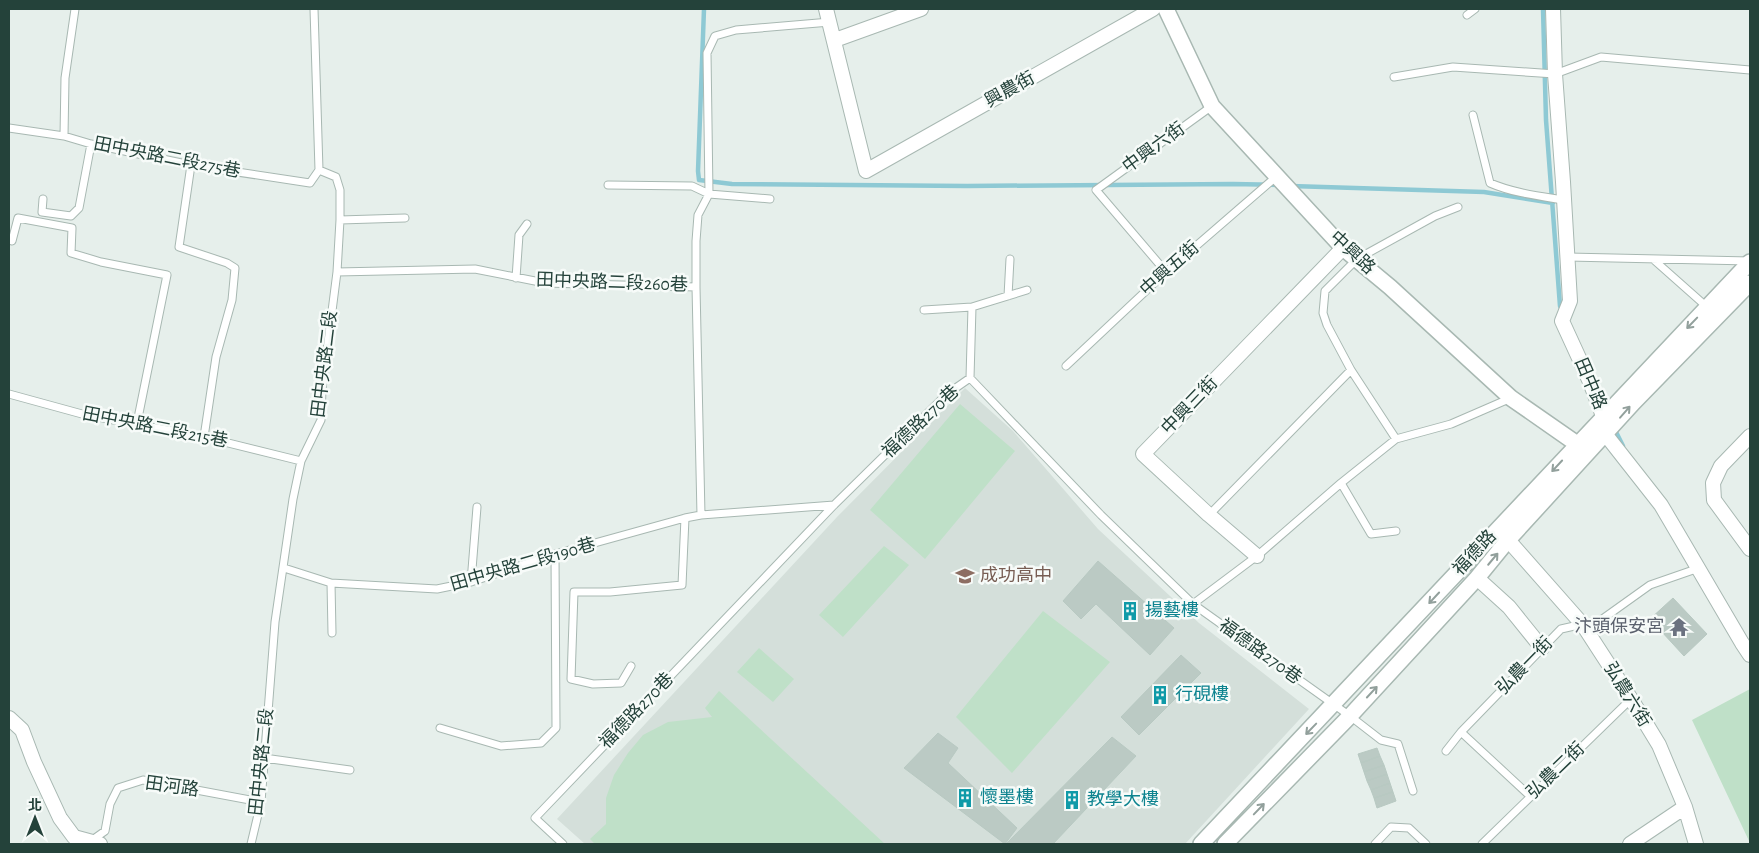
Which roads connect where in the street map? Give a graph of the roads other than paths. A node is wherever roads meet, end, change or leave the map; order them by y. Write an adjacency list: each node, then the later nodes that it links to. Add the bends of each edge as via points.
1 (75, 9): 18 (lane, via 65,78)
2 (314, 9): 21 (lane)
3 (826, 9): 10 (street)
4 (921, 9): 11 (street)
5 (1153, 9): 11 (street, 興農街, via 866,171)
6 (1166, 9): 15 (street, 中興路)
7 (1475, 9): 9 (lane)
8 (1553, 9): 13 (street, 田中路)
9 (1468, 15)
10 (830, 22): 11 (street); 24 (lane, 田中央路二段260巷, via 736,30 714,36 707,53)
11 (834, 40)
12 (1750, 70): 13 (lane, via 1601,57)
13 (1555, 74): 14 (lane, via 1453,67); 27 (street, 田中路)
14 (1394, 77)
15 (1212, 106): 22 (street, 中興路); 40 (lane, 中興六街, via 1096,190)
16 (1473, 114): 27 (lane, via 1490,183 1518,192)
17 (9, 128): 18 (lane, 田中央路二段275巷)
18 (64, 136): 19 (lane, 田中央路二段275巷)
19 (91, 144): 20 (lane, 田中央路二段275巷); 25 (lane, via 79,208 71,216 42,212)
20 (191, 165): 21 (lane, 田中央路二段275巷, via 310,183); 58 (lane, via 179,246 236,268 232,300 216,357)
21 (318, 170): 30 (lane, 田中央路二段, via 336,177 340,190)
22 (1278, 176): 33 (street, 中興路); 40 (lane, 中興五街)
23 (608, 185): 24 (lane, via 692,186)
24 (708, 194): 26 (lane); 43 (lane, 田中央路二段260巷, via 698,215)
25 (43, 199)
26 (770, 199)
27 (1564, 200): 34 (street, 田中路)
28 (1458, 207): 36 (lane, via 1435,216)
29 (405, 218): 30 (lane)
30 (340, 220): 39 (lane, 田中央路二段)
31 (527, 224): 41 (lane, via 519,235)
32 (9, 240): 55 (lane, via 12,241 18,218 72,228 71,253 167,275)
33 (1343, 248): 36 (street, 中興路); 66 (street, 中興三街, via 1143,454)
34 (1568, 257): 37 (lane); 54 (street, 田中路, via 1570,301 1562,321)
35 (1010, 259): 45 (lane)
36 (1357, 259): 50 (lane, via 1325,292 1323,305 1327,325); 53 (street, 中興路)
37 (1654, 260): 38 (lane); 47 (lane)
38 (1750, 262): 47 (street, 福德路)
39 (337, 272): 41 (lane, 田中央路二段260巷, via 475,269); 61 (lane, 田中央路二段, via 321,420)
40 (1166, 272): 49 (lane, 中興五街)
41 (516, 278): 43 (lane, 田中央路二段260巷, via 545,283)
42 (1750, 283): 56 (street, 福德路, one-way to 42)
43 (696, 287): 65 (lane)
44 (1028, 290): 45 (lane)
45 (1008, 296): 46 (lane)
46 (972, 307): 48 (lane); 51 (lane)
47 (1707, 307): 54 (street, 福德路, one-way to 54)
48 (924, 310)
49 (1066, 366)
50 (1351, 370): 59 (lane); 66 (lane)
51 (970, 378): 63 (lane, 福德路270巷, via 947,394); 78 (lane, 福德路270巷, via 1101,515)
52 (9, 394): 55 (lane, 田中央路二段215巷, via 82,414)
53 (1511, 398): 59 (lane, via 1451,424); 60 (street, 中興路)
54 (1603, 416): 56 (street, 田中路); 60 (street, 福德路)
55 (137, 423): 58 (lane, 田中央路二段215巷)
56 (1606, 435): 60 (street, 福德路); 74 (street, 田中路, via 1661,505)
57 (1750, 436): 70 (street, via 1721,466 1713,483 1714,500)
58 (204, 437): 61 (lane, 田中央路二段215巷)
59 (1396, 439): 62 (lane)
60 (1582, 449): 69 (street, 福德路); 85 (street, 福德路, one-way to 85)
61 (301, 461): 73 (lane, 田中央路二段)
62 (1341, 483): 68 (lane, via 1370,534); 72 (lane)
63 (834, 505): 65 (lane, 田中央路二段190巷); 99 (lane, 福德路270巷, via 535,818)
64 (477, 508): 76 (lane)
65 (701, 515): 67 (lane, 田中央路二段190巷)
66 (1208, 515): 72 (street, 中興三街)
67 (685, 518): 71 (lane, 田中央路二段190巷); 83 (lane, via 682,584 610,592 574,592 571,679 593,684 621,683)
68 (1396, 531)
69 (1508, 540): 75 (street, 福德路, one-way to 69); 79 (street, 弘農六街)
70 (1750, 549)
71 (555, 554): 76 (lane, 田中央路二段190巷); 88 (lane, via 556,728 541,743 501,746)
72 (1257, 556): 78 (lane)
73 (284, 568): 77 (lane, 田中央路二段190巷); 91 (lane, 田中央路二段, via 275,622)
74 (1699, 568): 79 (lane, 弘農一街, via 1650,585 1601,620); 82 (street, 田中路)
75 (1477, 578): 81 (street, via 1509,607); 86 (street, 福德路, one-way to 75)
76 (471, 582): 77 (lane, 田中央路二段190巷, via 437,590)
77 (331, 583): 80 (lane)
78 (1193, 604): 85 (lane, 福德路270巷)
79 (1582, 624): 81 (lane, 弘農一街, via 1560,629); 84 (street, 弘農六街)
80 (332, 633)
81 (1542, 648): 89 (lane, 弘農一街)
82 (1750, 655)
83 (632, 666)
84 (1631, 699): 94 (lane, 弘農二街); 96 (street, 弘農六街, via 1659,745)
85 (1334, 705): 86 (lane, 福德路270巷); 100 (street, 福德路, one-way to 100)
86 (1350, 716): 93 (lane, 福德路270巷, via 1381,740 1398,744); 101 (street, 福德路, one-way to 86)
87 (9, 718): 97 (street, 田河路, via 22,730 60,818 74,837)
88 (440, 728)
89 (1461, 732): 90 (lane, 弘農一街); 94 (lane)
90 (1446, 751)
91 (264, 758): 92 (lane); 95 (lane, 田中央路二段)
92 (350, 770)
93 (1413, 792)
94 (1530, 796): 104 (lane, 弘農二街)
95 (261, 802): 97 (lane, 田河路, via 143,780 118,788 110,804 105,831); 98 (lane, 田中央路二段)
96 (1685, 807): 105 (street); 106 (street, 弘農六街)
97 (94, 843)
98 (251, 844)
99 (563, 844)
100 (1201, 844)
101 (1225, 844)
102 (1375, 844): 103 (lane, via 1391,827 1409,828)
103 (1426, 844)
104 (1482, 844)
105 (1630, 844)
106 (1696, 844)

